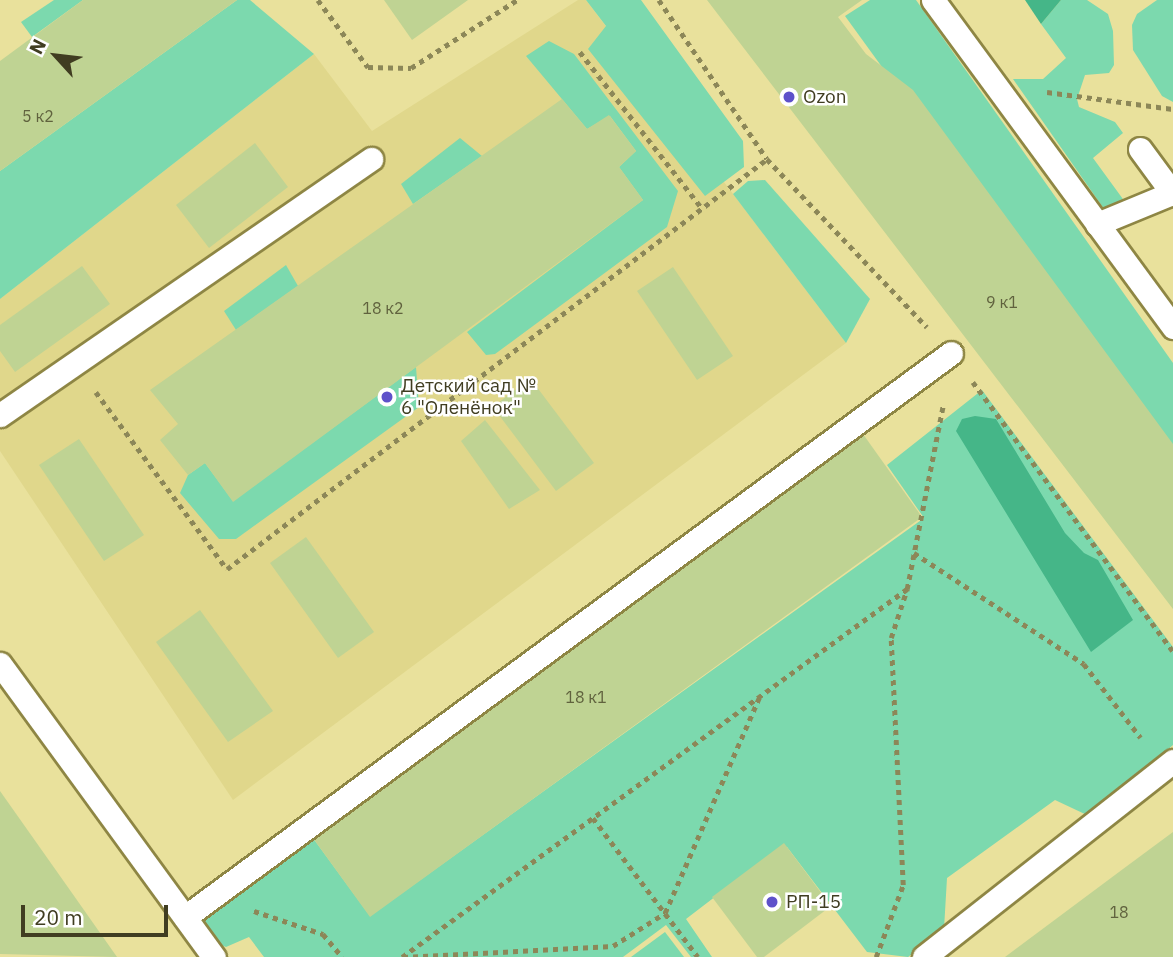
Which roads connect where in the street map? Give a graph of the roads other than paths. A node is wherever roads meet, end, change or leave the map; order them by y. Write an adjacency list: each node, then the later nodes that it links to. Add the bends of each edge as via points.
1 (933, 0): 5 (lane)
2 (1140, 149): 4 (lane)
3 (371, 159): 8 (lane)
4 (1172, 194): 5 (lane)
5 (1097, 224): 6 (lane)
6 (1173, 327)
7 (951, 353): 11 (lane)
8 (0, 415)
9 (0, 664): 11 (lane)
10 (1169, 764): 13 (lane)
11 (185, 917): 12 (lane)
12 (214, 957)
13 (924, 957)

